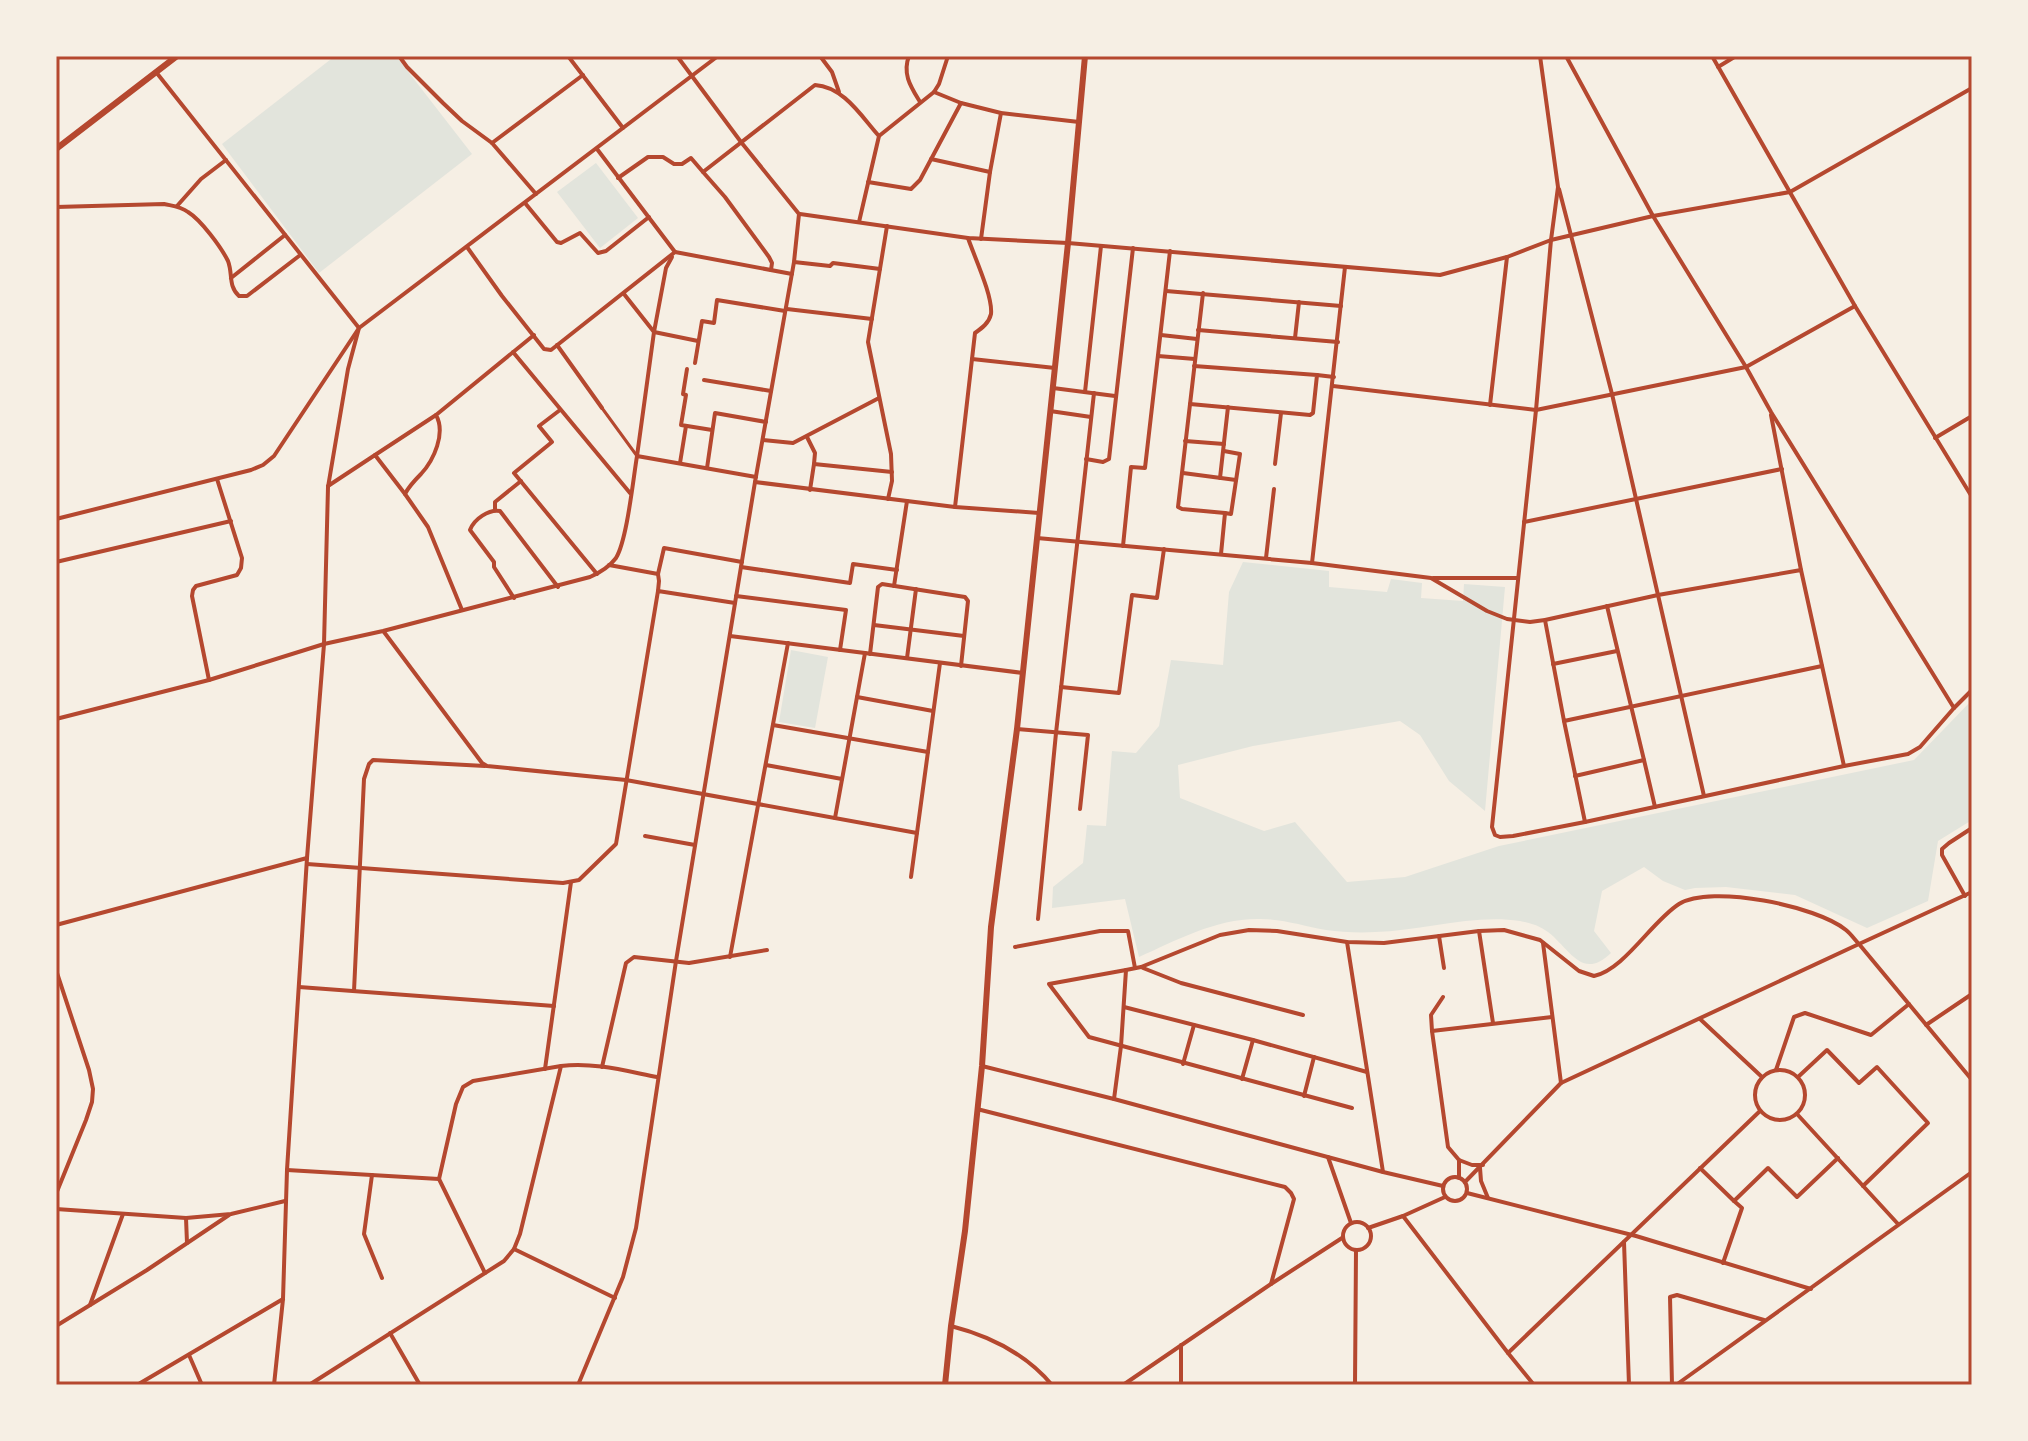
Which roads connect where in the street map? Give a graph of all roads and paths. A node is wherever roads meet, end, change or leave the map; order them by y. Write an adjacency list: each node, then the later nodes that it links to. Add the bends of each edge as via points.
1 (177, 56): 15 (main road)
2 (399, 56): 28 (street, via 462,121)
3 (568, 56): 16 (street)
4 (677, 56): 17 (street)
5 (718, 56): 17 (street)
6 (820, 56): 19 (street)
7 (909, 56): 21 (street, via 907,78)
8 (948, 56): 20 (street)
9 (1085, 56): 24 (main road)
10 (1540, 56): 37 (street)
11 (1566, 56): 44 (street)
12 (1712, 56): 14 (street)
13 (1736, 56): 14 (street)
14 (1718, 67): 38 (street)
15 (156, 72): 29 (main road); 32 (street)
16 (583, 75): 25 (street); 28 (street)
17 (692, 76): 25 (street); 27 (street)
18 (1972, 88): 38 (street)
19 (839, 92): 26 (street); 27 (street, via 815,85)
20 (934, 92): 21 (street); 22 (street)
21 (920, 102): 26 (street)
22 (961, 103): 23 (street); 31 (street)
23 (1001, 113): 24 (street); 34 (street)
24 (1079, 122): 53 (main road)
25 (623, 128): 30 (street)
26 (879, 136): 36 (street)
27 (741, 142): 33 (street); 43 (street)
28 (492, 143): 39 (street)
29 (56, 149)
30 (597, 149): 35 (street); 39 (street)
31 (931, 159): 34 (street); 36 (street, via 911,189)
32 (226, 160): 41 (street); 48 (street)
33 (703, 172): 35 (street, via 691,158 674,164 648,157); 64 (street, via 769,257)
34 (990, 172): 51 (street)
35 (618, 178): 45 (street)
36 (868, 182): 46 (street)
37 (1558, 187): 49 (street); 52 (street)
38 (1790, 192): 44 (street); 72 (street)
39 (536, 194): 40 (street)
40 (525, 203): 45 (street, via 557,242 580,233 598,253); 55 (street)
41 (177, 206): 42 (street); 66 (street, via 208,232 228,262)
42 (56, 207)
43 (799, 214): 46 (street); 61 (street)
44 (1653, 216): 49 (street); 90 (street)
45 (649, 217): 58 (street)
46 (859, 222): 47 (street)
47 (887, 226): 50 (street); 63 (street)
48 (285, 235): 59 (street); 66 (street)
49 (1571, 235): 52 (street); 101 (street)
50 (968, 238): 51 (street); 87 (street, via 991,314 975,333)
51 (981, 239): 53 (street)
52 (1551, 240): 60 (street); 109 (street)
53 (1068, 243): 54 (street); 91 (main road)
54 (1101, 246): 56 (street); 99 (street)
55 (467, 247): 75 (street); 78 (street)
56 (1133, 248): 57 (street); 102 (street)
57 (1170, 251): 62 (street); 67 (street)
58 (675, 252): 64 (street); 69 (street); 77 (street, via 666,268)
59 (300, 255): 66 (street, via 247,296 234,291); 75 (street)
60 (1507, 257): 62 (street, via 1440,275); 105 (street)
61 (794, 262): 63 (street); 65 (street)
62 (1345, 267): 71 (street)
63 (880, 269): 74 (street)
64 (771, 270): 65 (street)
65 (792, 274): 73 (street)
66 (231, 278)
67 (1166, 291): 68 (street); 79 (street)
68 (1203, 293): 70 (street); 76 (street)
69 (624, 294): 77 (street); 84 (street)
70 (1299, 302): 71 (street); 80 (street)
71 (1341, 306): 83 (street)
72 (1855, 306): 90 (street); 120 (street)
73 (786, 310): 74 (street); 82 (street, via 717,300 714,323 702,321); 98 (street)
74 (872, 319): 103 (street, via 868,342)
75 (359, 328): 136 (street, via 274,456 251,470); 140 (street)
76 (1198, 330): 80 (street); 81 (street)
77 (654, 332): 82 (street); 126 (street)
78 (534, 335): 84 (street, via 544,349); 85 (street)
79 (1161, 335): 81 (street); 86 (street)
80 (1295, 338): 83 (street)
81 (1197, 339): 88 (street)
82 (699, 341): 89 (street)
83 (1338, 342): 94 (street)
84 (557, 345): 107 (street)
85 (513, 352): 108 (street); 113 (street)
86 (1158, 356): 88 (street); 158 (street, via 1145,468 1131,467)
87 (972, 359): 91 (street); 149 (street)
88 (1195, 362): 93 (street); 104 (street)
89 (695, 363)
90 (1746, 367): 101 (street); 111 (street)
91 (1055, 368): 97 (main road)
92 (687, 369): 117 (street, via 681,425)
93 (1317, 375): 94 (street); 112 (street, via 1313,414)
94 (1334, 377): 96 (street)
95 (704, 380): 98 (street)
96 (1333, 386): 105 (street); 163 (street)
97 (1053, 388): 99 (street); 110 (main road)
98 (771, 391): 116 (street)
99 (1085, 392): 100 (street)
100 (1094, 393): 102 (street); 115 (street)
101 (1612, 394): 109 (street); 146 (street)
102 (1115, 396): 127 (street, via 1109,459)
103 (879, 398): 119 (street); 133 (street)
104 (1190, 404): 106 (street); 122 (street)
105 (1490, 405): 109 (street)
106 (1228, 407): 112 (street); 123 (street)
107 (602, 408): 126 (street)
108 (560, 410): 139 (street, via 539,426 552,442 514,473); 143 (street)
109 (1536, 410): 155 (street)
110 (1050, 411): 115 (street); 151 (main road)
111 (1771, 412): 132 (street); 206 (street)
112 (1281, 413): 130 (street)
113 (436, 415): 125 (street); 144 (street, via 441,425 437,446)
114 (1972, 416): 120 (street)
115 (1091, 417): 127 (street)
116 (766, 422): 118 (street, via 715,413); 121 (street)
117 (686, 426): 118 (street); 128 (street)
118 (712, 430): 131 (street)
119 (807, 437): 121 (street, via 793,443); 129 (street)
120 (1935, 438): 145 (street)
121 (763, 440): 137 (street)
122 (1185, 441): 123 (street); 134 (street)
123 (1224, 444): 124 (street)
124 (1224, 451): 135 (street); 138 (street, via 1240,454)
125 (375, 455): 140 (street); 144 (street)
126 (637, 456): 128 (street); 143 (street)
127 (1086, 459): 157 (street)
128 (680, 464): 131 (street)
129 (814, 464): 133 (street); 142 (street)
130 (1275, 464)
131 (707, 468): 137 (street)
132 (1782, 469): 146 (street); 167 (street)
133 (892, 472): 147 (street)
134 (1181, 473): 135 (street); 152 (street, via 1178,508)
135 (1220, 478): 138 (street)
136 (217, 479): 153 (street); 154 (street)
137 (756, 480): 142 (street); 164 (street)
138 (1236, 480): 152 (street, via 1231,514)
139 (521, 481): 150 (street, via 495,502); 168 (street)
140 (328, 487): 190 (street)
141 (1274, 489): 161 (street)
142 (810, 490): 147 (street)
143 (630, 493): 165 (street, via 622,543)
144 (405, 494): 181 (street, via 428,527)
145 (1972, 497)
146 (1636, 498): 155 (street); 176 (street)
147 (888, 499): 148 (street)
148 (907, 501): 149 (street); 166 (street)
149 (955, 507): 151 (street)
150 (495, 510): 173 (street); 178 (street, via 470,530)
151 (1040, 513): 156 (main road)
152 (1225, 513): 160 (street)
153 (56, 519)
154 (231, 521): 162 (street); 200 (street, via 241,568 237,575 196,586 192,596)
155 (1524, 522): 171 (street)
156 (1037, 538): 157 (street); 199 (main road)
157 (1077, 542): 158 (street); 201 (street)
158 (1123, 546): 159 (street)
159 (1164, 549): 160 (street); 201 (street, via 1157,598 1132,595 1119,693)
160 (1221, 554): 161 (street)
161 (1266, 559): 163 (street)
162 (56, 562)
163 (1312, 563): 170 (street)
164 (742, 564): 166 (street, via 850,583 853,564); 169 (street, via 664,548); 177 (street)
165 (609, 565): 168 (street); 169 (street)
166 (897, 570): 172 (street)
167 (1801, 570): 176 (street); 198 (street)
168 (597, 574): 173 (street)
169 (658, 574): 175 (street)
170 (1431, 578): 171 (street); 183 (street)
171 (1518, 578): 183 (street)
172 (894, 586): 174 (street); 184 (street, via 878,587)
173 (558, 587): 178 (street)
174 (916, 589): 185 (street); 188 (street, via 965,597)
175 (658, 591): 179 (street); 221 (street)
176 (1658, 595): 180 (street); 203 (street)
177 (736, 596): 179 (street); 191 (street, via 846,610)
178 (514, 598): 181 (street)
179 (735, 603): 187 (street)
180 (1607, 606): 182 (street); 192 (street)
181 (462, 610): 186 (street)
182 (1545, 620): 183 (street); 196 (street)
183 (1514, 621): 228 (street, via 1492,827 1500,837)
184 (874, 625): 185 (street); 193 (street)
185 (911, 629): 188 (street); 194 (street)
186 (383, 631): 190 (street); 217 (street)
187 (730, 636): 189 (street); 222 (street)
188 (964, 636): 197 (street)
189 (788, 643): 191 (street); 210 (street)
190 (324, 644): 200 (street); 233 (street)
191 (840, 650): 193 (street)
192 (1617, 651): 196 (street); 205 (street)
193 (868, 654): 194 (street); 204 (street)
194 (907, 659): 195 (street)
195 (940, 663): 197 (street); 207 (street)
196 (1553, 665): 209 (street)
197 (961, 666): 199 (street)
198 (1822, 666): 203 (street); 218 (street)
199 (1023, 673): 211 (main road)
200 (209, 680): 208 (street)
201 (1061, 687): 212 (street)
202 (1972, 690): 206 (street)
203 (1681, 696): 205 (street); 223 (street)
204 (857, 697): 207 (street); 213 (street)
205 (1631, 707): 209 (street); 215 (street)
206 (1954, 708): 218 (street, via 1908,754)
207 (934, 711): 214 (street)
208 (56, 719)
209 (1564, 721): 219 (street)
210 (773, 725): 213 (street); 216 (street)
211 (1017, 729): 212 (street); 273 (main road, via 991,927)
212 (1056, 733): 226 (street, via 1088,735); 239 (street)
213 (849, 739): 214 (street); 220 (street)
214 (928, 752): 230 (street)
215 (1644, 760): 219 (street); 225 (street)
216 (766, 765): 220 (street); 224 (street)
217 (487, 766): 221 (street); 234 (street, via 373,760 364,779)
218 (1844, 766): 223 (street)
219 (1575, 776): 228 (street)
220 (842, 779): 227 (street)
221 (626, 780): 222 (street); 236 (street, via 616,844)
222 (704, 794): 224 (street); 232 (street)
223 (1704, 796): 225 (street)
224 (758, 804): 227 (street); 248 (street)
225 (1655, 807): 228 (street)
226 (1080, 809)
227 (835, 818): 230 (street)
228 (1585, 822)
229 (1972, 828): 238 (street, via 1942,849)
230 (917, 833): 235 (street)
231 (645, 836): 232 (street)
232 (695, 845): 249 (street)
233 (307, 861): 234 (street); 240 (street); 254 (street)
234 (360, 868): 236 (street); 255 (street)
235 (911, 877)
236 (571, 882): 259 (street)
237 (1972, 892): 238 (street)
238 (1965, 896): 245 (street)
239 (1038, 919)
240 (56, 925)
241 (1479, 931): 242 (street); 244 (street, via 1504,930); 264 (street)
242 (1439, 936): 243 (street); 251 (street)
243 (1347, 942): 250 (street, via 1249,930 1220,935); 279 (street)
244 (1543, 943): 245 (street, via 1579,971 1600,975 1676,906 1715,897 1787,904 1846,930); 262 (street)
245 (1859, 944): 258 (street); 263 (street)
246 (1015, 947): 250 (street, via 1128,931)
247 (767, 950): 248 (street)
248 (730, 957): 249 (street)
249 (676, 961): 275 (street, via 634,957 626,963); 280 (street)
250 (1138, 968): 253 (street); 261 (street)
251 (1444, 968)
252 (56, 970): 307 (street, via 93,1089)
253 (1126, 970): 260 (street); 269 (street, via 1049,984 1089,1037)
254 (299, 987): 255 (street); 297 (street)
255 (354, 991): 259 (street)
256 (1972, 994): 266 (street)
257 (1443, 997): 267 (street, via 1431,1015)
258 (1909, 1004): 266 (street); 277 (street, via 1871,1035 1805,1013 1794,1017)
259 (554, 1006): 276 (street)
260 (1124, 1007): 265 (street); 269 (street)
261 (1303, 1015)
262 (1552, 1017): 264 (street); 285 (street)
263 (1700, 1019): 281 (street); 285 (street)
264 (1493, 1024): 267 (street)
265 (1194, 1025): 268 (street); 271 (street)
266 (1926, 1025): 278 (street)
267 (1432, 1031): 294 (street, via 1448,1147)
268 (1253, 1040): 270 (street); 283 (street)
269 (1121, 1046): 271 (street); 287 (street)
270 (1314, 1057): 279 (street); 286 (street)
271 (1183, 1064): 283 (street)
272 (561, 1066): 275 (street); 276 (street); 324 (street)
273 (982, 1066): 287 (street); 289 (main road)
274 (1972, 1066): 278 (street)
275 (602, 1067): 280 (street)
276 (545, 1069): 302 (street, via 463,1087)
277 (1776, 1070): 281 (street); 282 (street)
278 (1965, 1071): 284 (street)
279 (1367, 1072): 298 (street)
280 (657, 1077): 331 (street, via 636,1228)
281 (1762, 1077): 290 (street, via 1754,1097)
282 (1798, 1077): 291 (street, via 1805,1100); 305 (street, via 1827,1050 1859,1083 1877,1067 1928,1123)
283 (1242, 1079): 286 (street)
284 (1972, 1080)
285 (1561, 1083): 295 (street)
286 (1304, 1096): 288 (street)
287 (1114, 1099): 292 (street)
288 (1352, 1108)
289 (977, 1109): 329 (street, via 1285,1187 1294,1199); 336 (main road)
290 (1760, 1111): 291 (street, via 1782,1121); 296 (street)
291 (1797, 1114): 293 (street)
292 (1328, 1157): 298 (street); 317 (street)
293 (1838, 1158): 305 (street); 311 (street, via 1797,1197 1768,1168)
294 (1459, 1160): 295 (street); 301 (street)
295 (1481, 1166): 303 (street); 309 (street)
296 (1700, 1168): 311 (street); 320 (street)
297 (287, 1170): 300 (street); 310 (street)
298 (1383, 1172): 304 (street)
299 (1972, 1172): 318 (street)
300 (372, 1175): 302 (street); 328 (street, via 364,1234)
301 (1459, 1178): 303 (street); 304 (street)
302 (439, 1179): 327 (street)
303 (1465, 1182): 306 (street)
304 (1443, 1186): 308 (street)
305 (1863, 1186): 318 (street)
306 (1467, 1193): 308 (street, via 1455,1201); 309 (street)
307 (56, 1194)
308 (1445, 1197): 315 (street)
309 (1488, 1198): 320 (street)
310 (285, 1201): 314 (street); 332 (street)
311 (1734, 1201): 326 (street, via 1742,1208)
312 (56, 1209): 313 (street)
313 (123, 1214): 316 (street); 333 (street)
314 (231, 1214): 316 (street); 323 (street)
315 (1403, 1216): 319 (street); 339 (street)
316 (186, 1218): 323 (street)
317 (1351, 1223): 319 (street); 321 (street)
318 (1898, 1224): 330 (street)
319 (1368, 1228): 325 (street, via 1368,1245)
320 (1631, 1235): 322 (street); 326 (street)
321 (1342, 1238): 325 (street); 329 (street)
322 (1624, 1242): 339 (street); 353 (street)
323 (187, 1243): 333 (street)
324 (514, 1249): 327 (street); 331 (street)
325 (1356, 1250): 351 (street)
326 (1723, 1263): 330 (street)
327 (485, 1273): 337 (street)
328 (382, 1278)
329 (1271, 1284): 338 (street)
330 (1811, 1289): 334 (street)
331 (615, 1298): 346 (street)
332 (283, 1299): 340 (street); 343 (street)
333 (90, 1305): 335 (street)
334 (1766, 1321): 354 (street); 354 (street, via 1670,1297)
335 (56, 1326)
336 (951, 1326): 347 (main road); 348 (street, via 1009,1349 1031,1362)
337 (390, 1333): 344 (street); 345 (street)
338 (1181, 1345): 349 (street); 350 (street)
339 (1508, 1353): 352 (street)
340 (189, 1355): 341 (street); 342 (street)
341 (137, 1385)
342 (202, 1385)
343 (274, 1385)
344 (309, 1385)
345 (420, 1385)
346 (578, 1385)
347 (945, 1385)
348 (1052, 1385)
349 (1123, 1385)
350 (1181, 1385)
351 (1355, 1385)
352 (1534, 1385)
353 (1629, 1385)
354 (1674, 1385)

